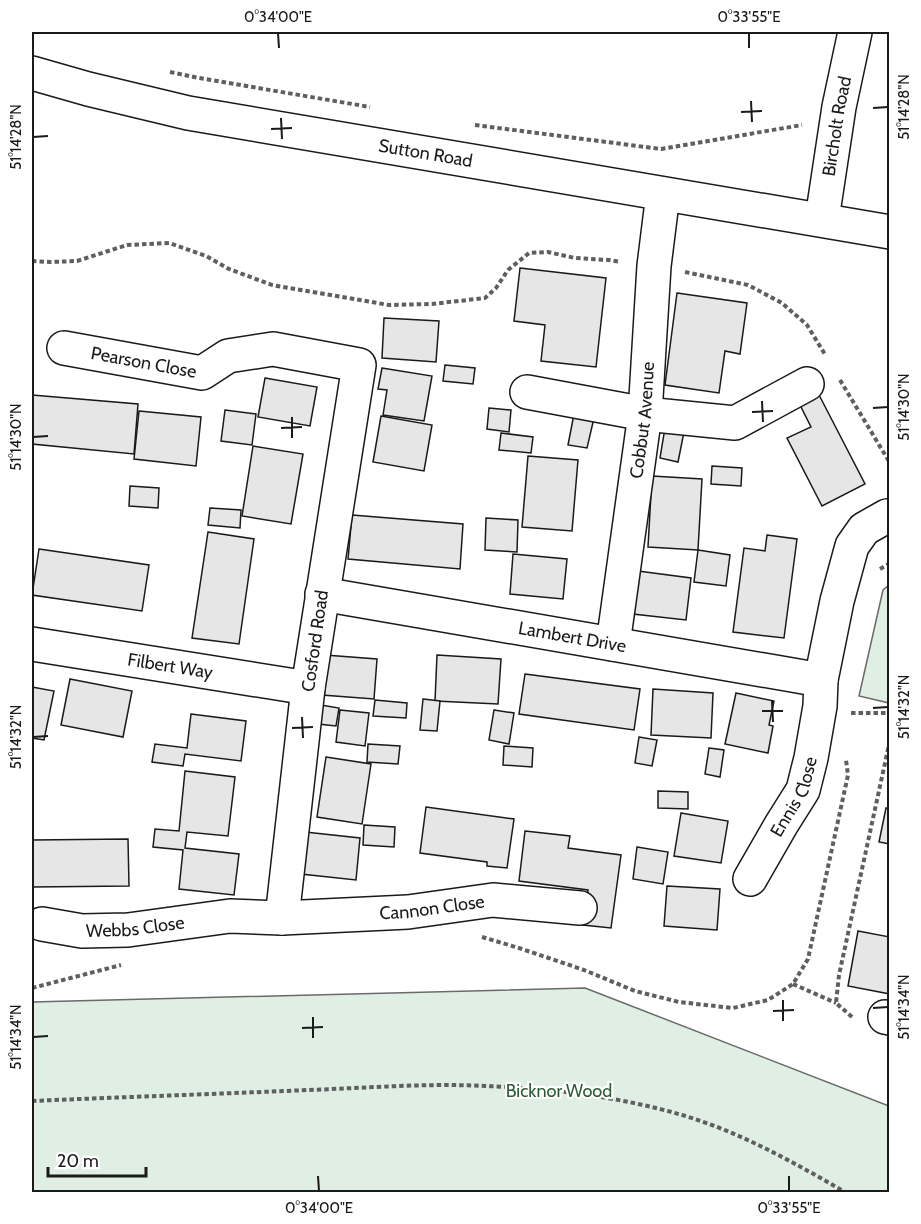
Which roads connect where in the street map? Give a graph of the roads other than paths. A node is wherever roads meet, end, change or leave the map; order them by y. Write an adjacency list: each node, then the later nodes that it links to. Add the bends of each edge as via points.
1 (855, 32): 4 (street, Bircholt Road)
2 (32, 73): 3 (street, Sutton Road, via 188,113)
3 (663, 194): 4 (street, Sutton Road); 10 (street, Cobbut Avenue, via 654,266)
4 (822, 219): 5 (street, Sutton Road)
5 (890, 232)
6 (64, 348): 7 (street, Pearson Close, via 202,373 228,356 273,349)
7 (359, 365): 12 (street, Cosford Road)
8 (825, 374): 10 (street, via 735,423)
9 (527, 392): 10 (street)
10 (645, 414): 14 (street, Cobbut Avenue)
11 (887, 516): 16 (street, Ennis Close, via 864,529 852,546 837,601)
12 (322, 594): 14 (street, Lambert Drive); 15 (street, Cosford Road)
13 (32, 644): 15 (street, Filbert Way)
14 (613, 644): 16 (street, Lambert Drive)
15 (308, 688): 20 (street, Cosford Road)
16 (821, 692): 17 (street, Ennis Close, via 803,790)
17 (750, 879)
18 (580, 908): 20 (street, Cannon Close, via 493,900 408,912)
19 (230, 916): 20 (street, Cannon Close); 21 (street, Webbs Close, via 128,930 82,931)
20 (282, 918)
21 (42, 924)

